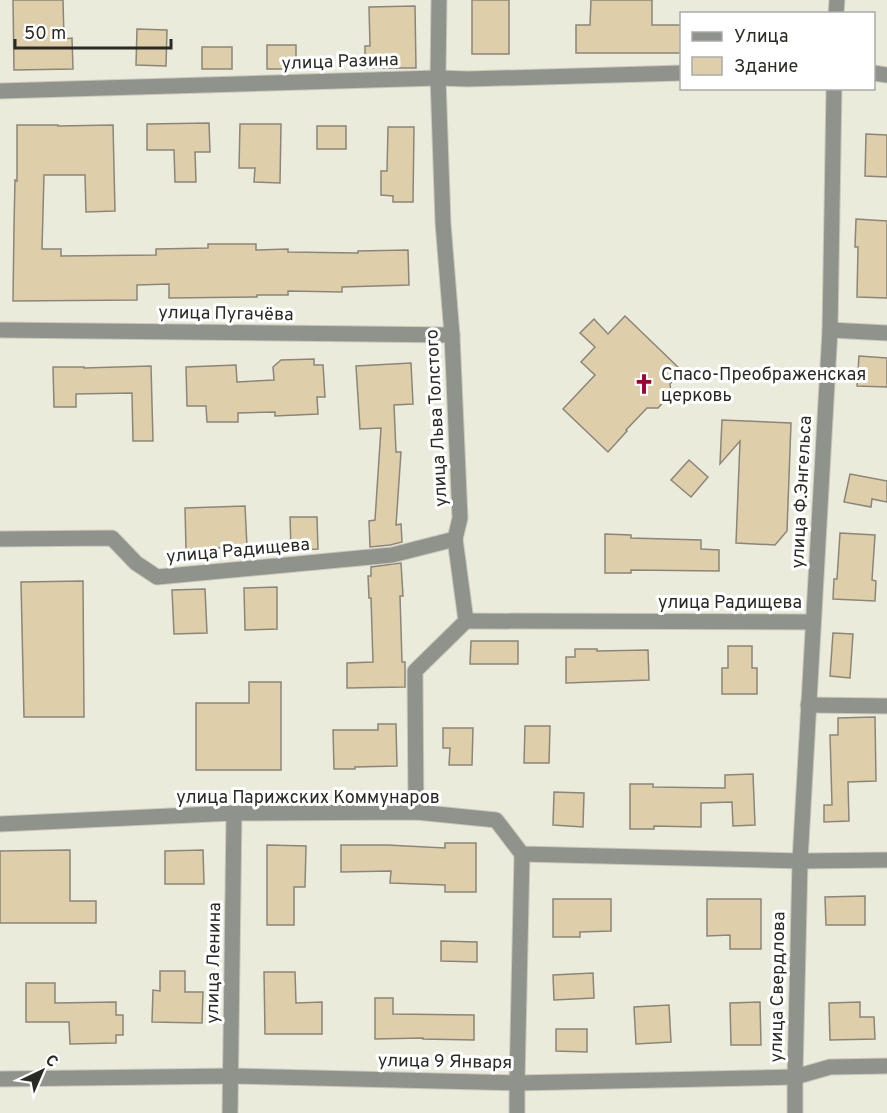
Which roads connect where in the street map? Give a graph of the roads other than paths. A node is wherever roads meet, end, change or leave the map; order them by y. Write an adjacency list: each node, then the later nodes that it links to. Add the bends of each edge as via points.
1 (439, 0): 3 (street, улица Льва Толстого)
2 (680, 73): 3 (street, улица Разина)
3 (438, 78): 5 (street, улица Разина); 9 (street, улица Льва Толстого)
4 (834, 90): 7 (street, улица Ф.Энгельса)
5 (0, 91)
6 (0, 330): 9 (street, улица Пугачёва)
7 (830, 330): 8 (street); 13 (street, улица Ф.Энгельса)
8 (887, 333)
9 (452, 335): 11 (street, улица Льва Толстого, via 460,518)
10 (0, 538): 11 (street, улица Радищева, via 112,538 157,577 392,555)
11 (455, 539): 12 (street, улица Льва Толстого)
12 (466, 621): 13 (street, улица Радищева); 16 (street, via 415,671)
13 (813, 622): 14 (street, улица Ф.Энгельса)
14 (808, 705): 15 (street); 21 (street, улица Ф.Энгельса)
15 (887, 706)
16 (416, 812): 17 (street, улица Парижских Коммунаров); 19 (street, улица Парижских Коммунаров, via 496,820)
17 (234, 813): 18 (street, улица Парижских Коммунаров); 23 (street, улица Ленина)
18 (0, 825)
19 (522, 854): 21 (street); 26 (street)
20 (887, 860): 21 (street)
21 (800, 861): 24 (street, улица Свердлова)
22 (887, 1066): 24 (street, улица 9 Января, via 830,1067)
23 (231, 1076): 25 (street, улица 9 Января); 26 (street, улица 9 Января); 27 (street, улица Ленина)
24 (795, 1077): 26 (street, улица 9 Января); 29 (street, улица Свердлова)
25 (0, 1079)
26 (517, 1083): 28 (street)
27 (230, 1113)
28 (517, 1113)
29 (795, 1113)

